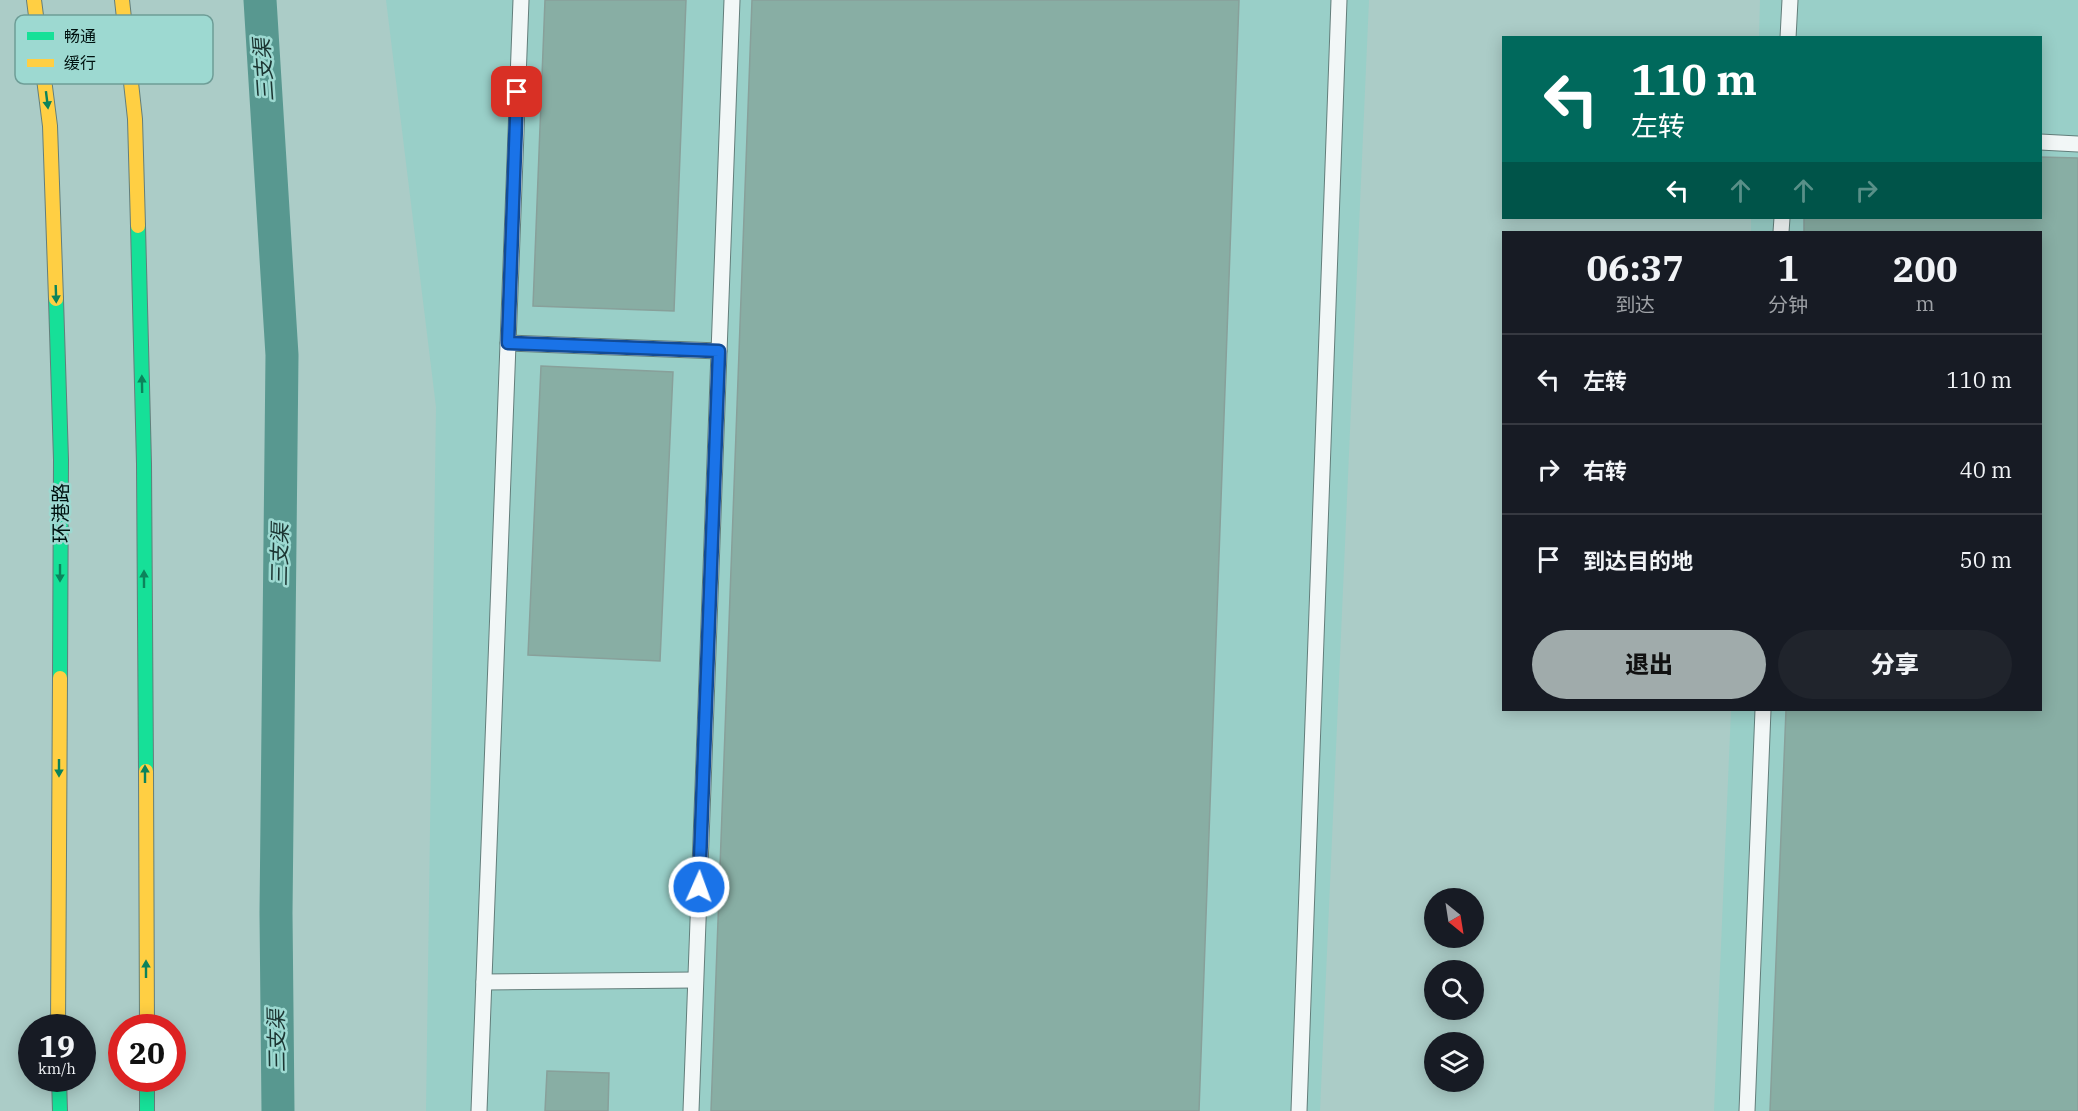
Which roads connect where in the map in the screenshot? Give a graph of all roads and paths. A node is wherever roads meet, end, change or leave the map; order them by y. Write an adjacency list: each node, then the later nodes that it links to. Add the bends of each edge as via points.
1 (34, 0): 7 (main road, 环港路, one-way to 7)
2 (122, 0): 8 (main road, one-way to 2)
3 (521, 0): 14 (lane)
4 (732, 0): 15 (lane)
5 (1339, 0): 27 (lane)
6 (1790, 0): 9 (lane)
7 (36, 15)
8 (124, 15)
9 (1788, 36)
10 (45, 84): 19 (main road, 环港路, one-way to 19, via 50,126 61,460)
11 (131, 84): 20 (main road, one-way to 11, via 144,464)
12 (2042, 142): 13 (lane)
13 (2078, 144)
14 (508, 343): 15 (lane); 18 (lane)
15 (719, 351): 17 (lane)
16 (1763, 711): 28 (lane)
17 (695, 980): 18 (lane); 26 (lane)
18 (484, 982): 25 (lane)
19 (58, 1014)
20 (147, 1014)
21 (59, 1092): 23 (main road)
22 (147, 1092): 24 (main road)
23 (60, 1111)
24 (147, 1111)
25 (479, 1111)
26 (691, 1111)
27 (1299, 1111)
28 (1747, 1111)

